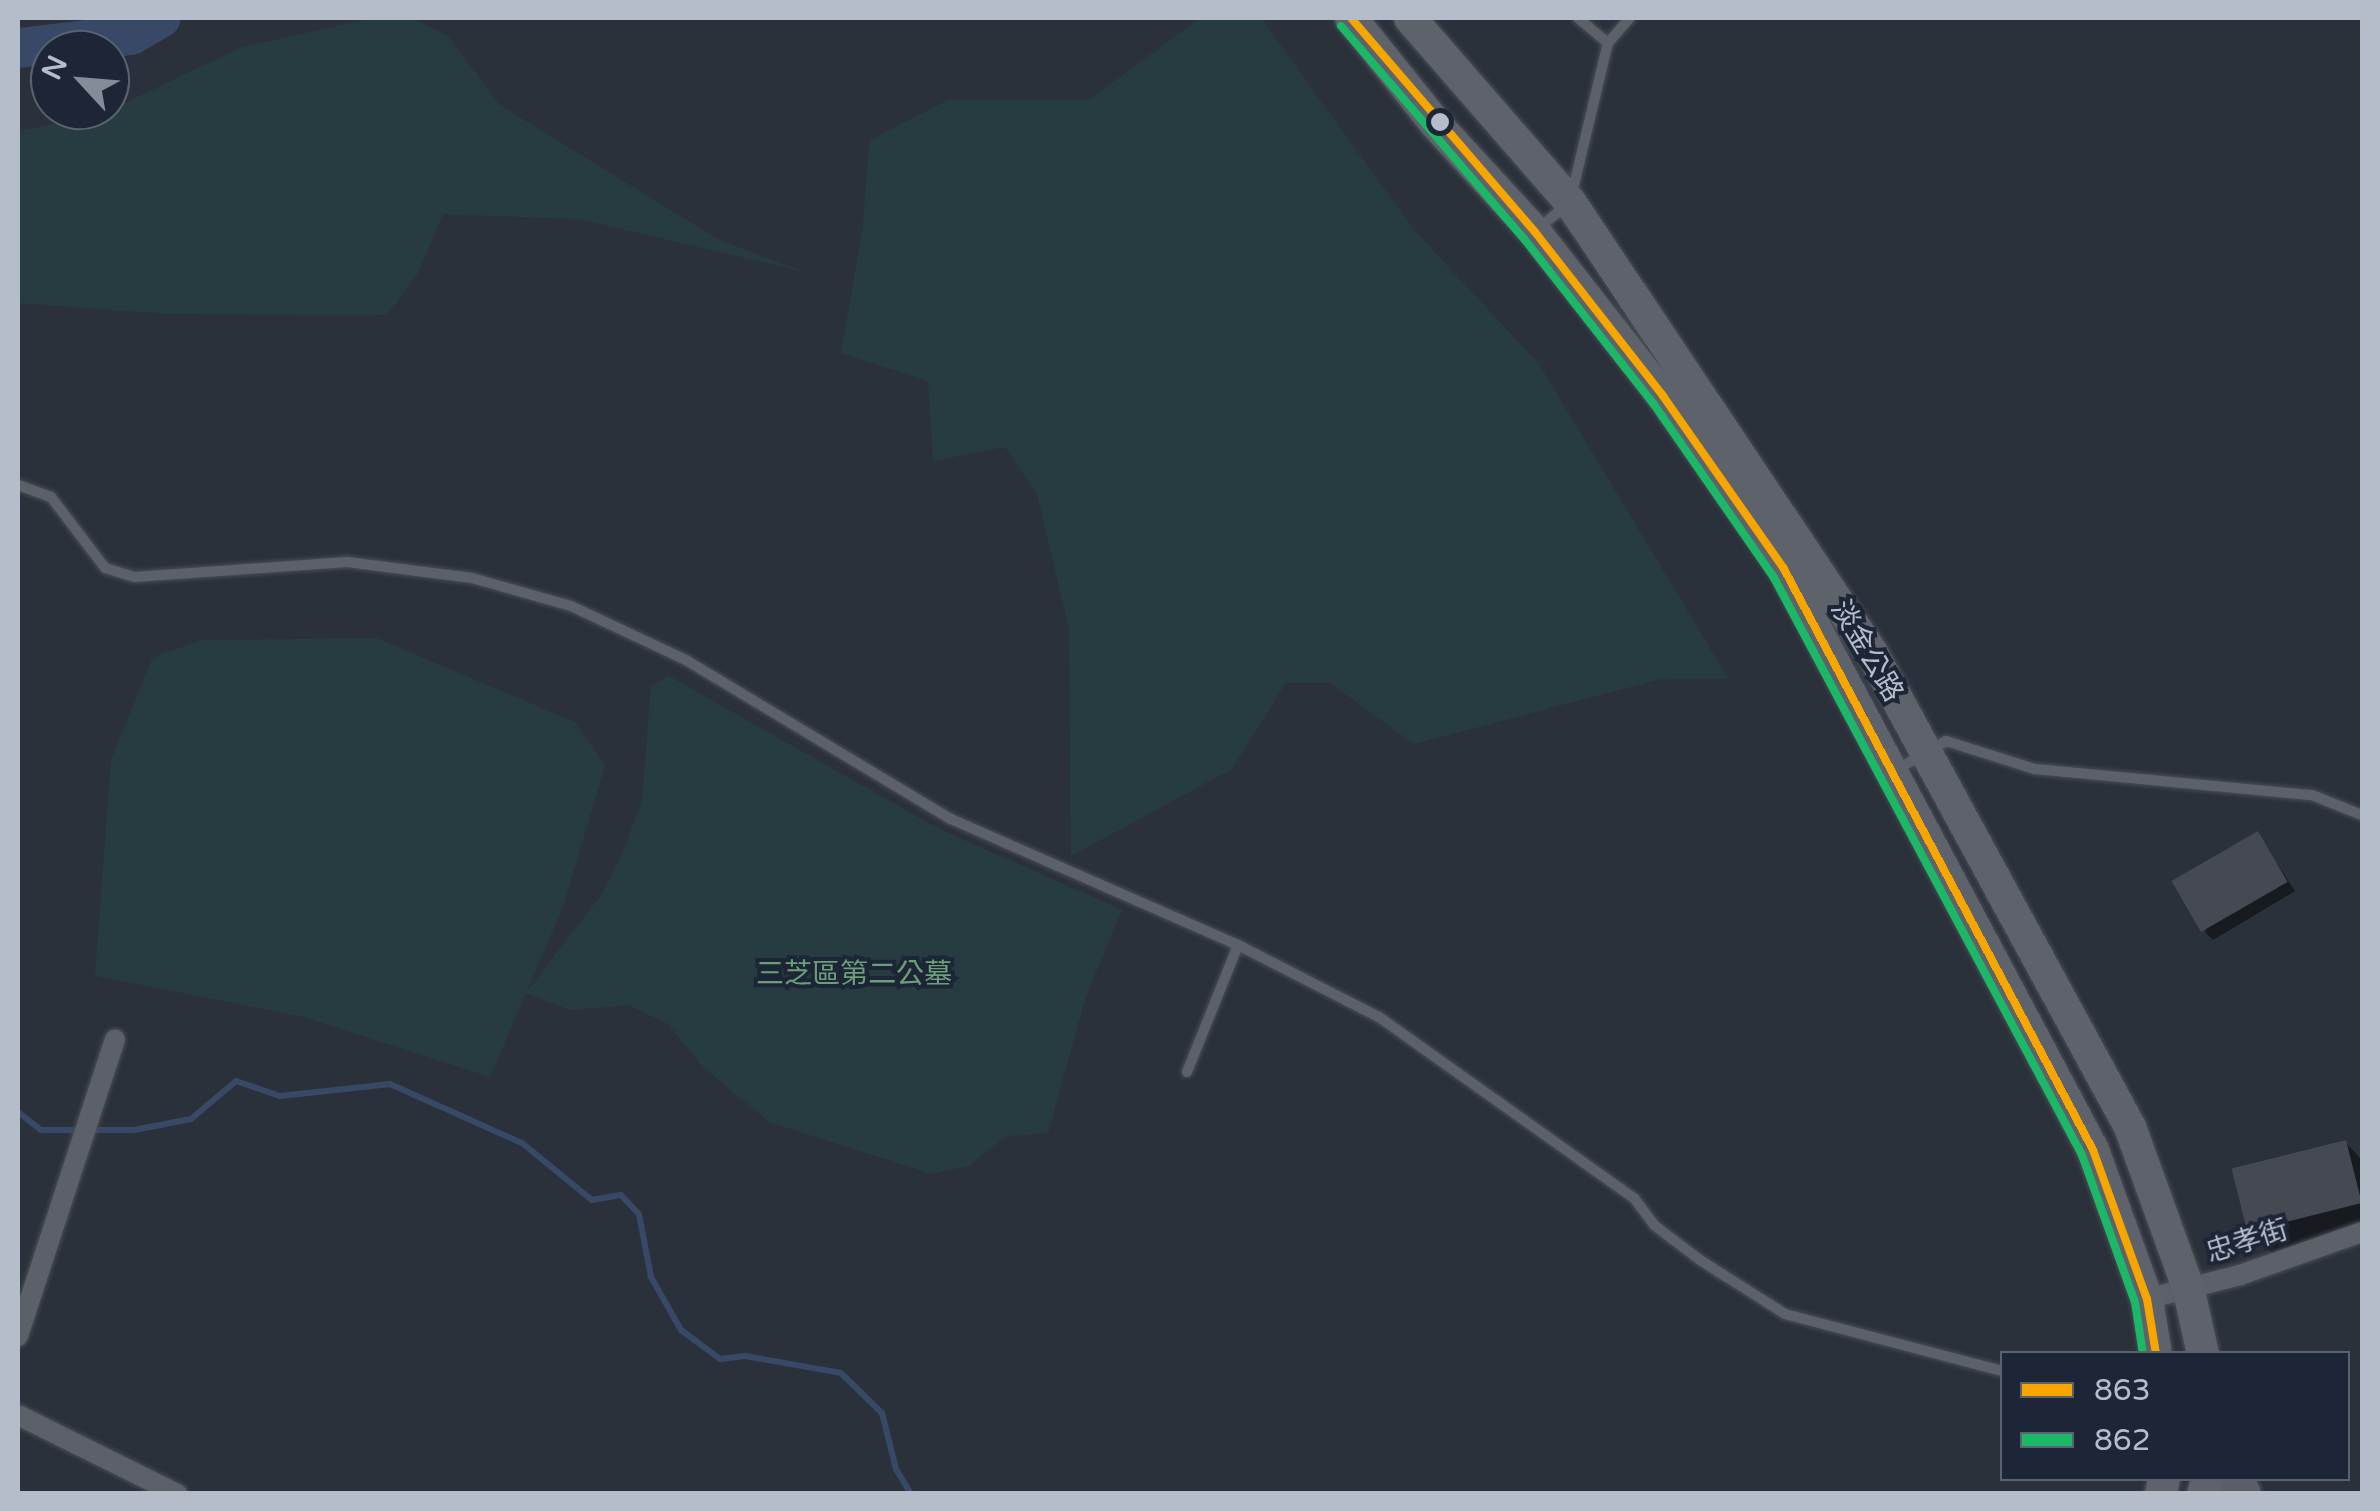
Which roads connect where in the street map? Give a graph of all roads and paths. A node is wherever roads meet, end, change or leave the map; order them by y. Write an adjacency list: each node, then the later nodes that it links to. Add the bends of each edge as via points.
1 (1351, 18): 7 (main road, 淡金公路)
2 (1410, 18): 6 (main road, 淡金公路)
3 (1578, 18): 5 (lane)
4 (1630, 18): 5 (lane)
5 (1608, 43): 6 (lane)
6 (1570, 202): 7 (lane); 9 (main road, 淡金公路, via 1861,637)
7 (1535, 232): 10 (main road, 淡金公路, via 1663,396 1784,570)
8 (18, 485): 12 (lane, via 52,497 104,568 134,577 346,562 472,578 570,606 686,660 951,818)
9 (1924, 751): 10 (lane); 11 (lane, via 1946,741 2035,770 2312,795); 16 (main road, 淡金公路, via 2130,1128)
10 (1895, 771): 17 (main road, 淡金公路, via 2092,1150)
11 (2362, 815)
12 (1238, 945): 14 (lane); 21 (lane, via 1379,1017 1496,1094 1634,1198 1685,1248 1785,1314)
13 (115, 1038): 18 (street)
14 (1188, 1072)
15 (2362, 1232): 16 (street, 忠孝街)
16 (2188, 1287): 17 (street, 忠孝街); 20 (main road, 淡金公路)
17 (2147, 1298): 19 (main road, 淡金公路)
18 (18, 1336)
19 (2156, 1351)
20 (2201, 1351)
21 (2000, 1370)
22 (18, 1415): 23 (street)
23 (176, 1494)

